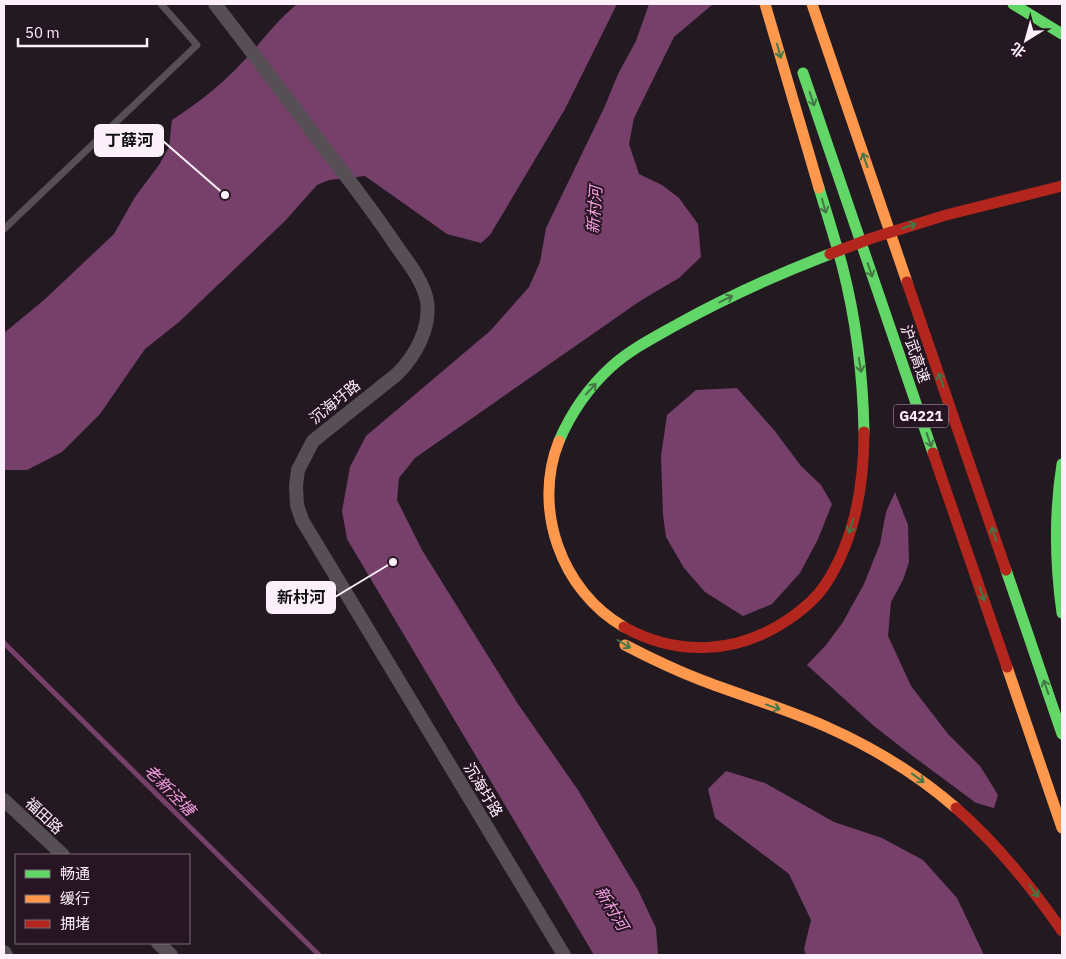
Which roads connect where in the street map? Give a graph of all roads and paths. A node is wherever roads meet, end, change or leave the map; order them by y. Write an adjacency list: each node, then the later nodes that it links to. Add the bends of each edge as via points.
1 (161, 4): 10 (lane, via 197,45)
2 (215, 4): 24 (street, 沉海圩路, via 374,213 422,286 427,315 417,349 396,375 313,442 298,470 297,505 302,520)
3 (765, 4): 8 (highway, one-way to 8, via 844,275 862,377 863,465 857,509 844,550 822,590 789,620 750,640 709,649 670,647 630,632 595,606 567,570 551,525 548,481 563,428 581,399 612,366 651,339 707,309 764,281 845,247 928,219)
4 (812, 4): 17 (highway, 沪武高速 / G4221, one-way to 4)
5 (1013, 4): 6 (highway)
6 (1062, 34)
7 (798, 60): 19 (highway, 沪武高速 / G4221, one-way to 19)
8 (1062, 186)
9 (896, 216): 11 (highway)
10 (4, 229)
11 (822, 242)
12 (628, 339): 13 (highway)
13 (613, 351)
14 (1062, 464): 15 (highway, via 1055,538)
15 (1062, 613)
16 (616, 639): 21 (highway, one-way to 21, via 661,664 842,733 894,760 944,797 987,838 1029,884)
17 (1062, 734)
18 (4, 800): 20 (street, 福田路)
19 (1062, 828)
20 (62, 854)
21 (1062, 931)
22 (159, 944): 23 (street)
23 (171, 955)
24 (564, 955)

